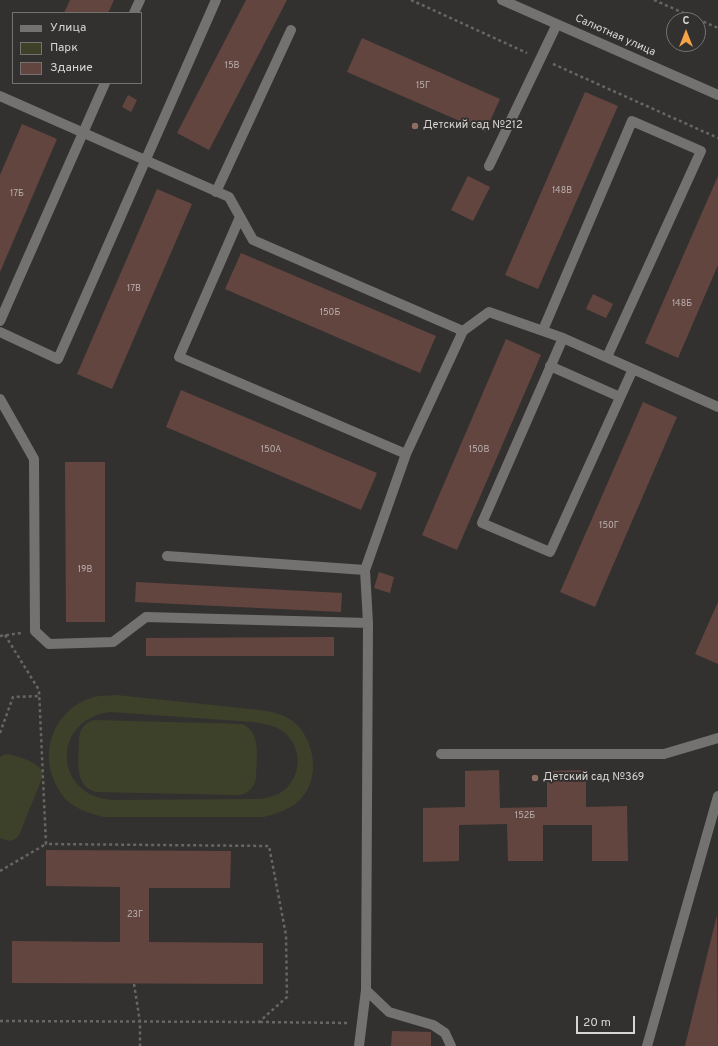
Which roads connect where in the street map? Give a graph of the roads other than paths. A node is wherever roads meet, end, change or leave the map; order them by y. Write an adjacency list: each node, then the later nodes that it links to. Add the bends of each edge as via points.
1 (140, 0): 4 (street)
2 (216, 0): 11 (street)
3 (502, 0): 5 (street, Салютная улица)
4 (134, 12)
5 (557, 24): 8 (street, Салютная улица); 12 (street)
6 (291, 30): 13 (street)
7 (104, 84): 10 (street)
8 (718, 95)
9 (0, 96): 10 (street)
10 (83, 133): 11 (street); 15 (street)
11 (144, 160): 13 (street); 18 (street, via 58,358)
12 (489, 166)
13 (216, 192): 14 (street, via 228,197)
14 (240, 217): 17 (street, via 253,240); 26 (street, via 179,356)
15 (0, 321)
16 (543, 330): 17 (street, via 489,312); 19 (street); 20 (street, via 632,122 701,152)
17 (464, 331): 26 (street)
18 (0, 332)
19 (563, 338): 20 (street); 21 (street)
20 (607, 357): 22 (street)
21 (550, 366): 23 (street); 23 (street, via 482,523 550,552)
22 (633, 369): 23 (street); 25 (street)
23 (620, 397)
24 (0, 399): 29 (street, via 34,459 36,631 48,644 113,642 146,617)
25 (718, 407)
26 (406, 454): 28 (street)
27 (167, 556): 28 (street)
28 (365, 570): 29 (street)
29 (368, 623): 33 (street)
30 (718, 738): 31 (street, via 664,754)
31 (441, 754)
32 (718, 796): 36 (street)
33 (366, 990): 34 (street); 35 (street, via 389,1012 434,1025 445,1033)
34 (358, 1046)
35 (451, 1046)
36 (647, 1046)

